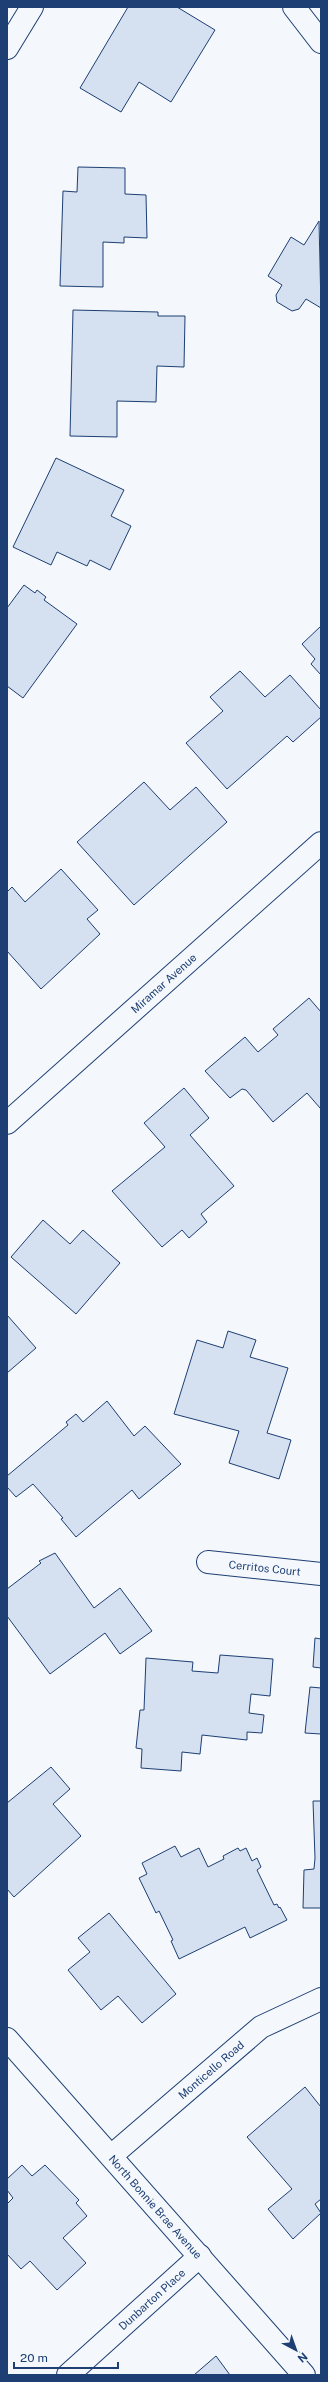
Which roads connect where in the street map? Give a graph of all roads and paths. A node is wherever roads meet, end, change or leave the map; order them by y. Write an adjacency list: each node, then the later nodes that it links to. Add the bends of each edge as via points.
1 (32, 7): 4 (street)
2 (294, 7): 3 (street)
3 (321, 42)
4 (7, 48)
5 (321, 843): 6 (street, Miramar Avenue)
6 (7, 1123)
7 (208, 1562): 8 (street, Cerritos Court)
8 (321, 1574)
9 (321, 2000): 11 (street, Monticello Road, via 261,2027)
10 (7, 2039): 11 (street, North Bonnie Brae Avenue)
11 (111, 2156): 12 (street, North Bonnie Brae Avenue)
12 (200, 2256): 13 (street, Dunbarton Place); 14 (street, North Bonnie Brae Avenue)
13 (68, 2375)
14 (304, 2375)

